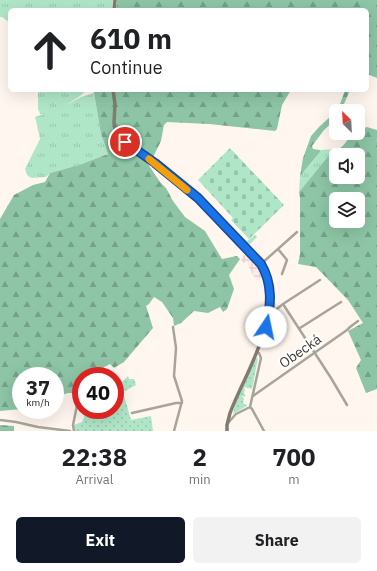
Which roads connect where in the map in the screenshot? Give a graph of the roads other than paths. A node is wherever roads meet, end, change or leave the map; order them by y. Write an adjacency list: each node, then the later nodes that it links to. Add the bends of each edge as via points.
1 (113, 92): 4 (street, via 115,128 125,142 198,198)
2 (296, 232): 3 (street)
3 (278, 249): 4 (street); 5 (street, via 287,260)
4 (261, 264): 9 (street, via 270,287)
5 (282, 274)
6 (320, 280): 8 (street)
7 (342, 302): 12 (street)
8 (284, 304): 9 (street); 12 (street)
9 (268, 316): 13 (street)
10 (358, 321): 14 (street, Obecká)
11 (173, 327): 16 (street, via 176,348 174,376)
12 (300, 328): 14 (street)
13 (256, 352): 15 (street, via 261,358); 22 (street, via 233,404)
14 (315, 352): 15 (street, Obecká); 17 (street)
15 (252, 396): 18 (street)
16 (182, 403): 19 (street); 25 (street)
17 (347, 405)
18 (250, 407): 22 (street, via 236,414); 27 (street)
19 (132, 413)
20 (74, 419): 24 (street)
21 (0, 420): 23 (street)
22 (227, 425): 26 (street)
23 (70, 431)
24 (74, 431)
25 (174, 431)
26 (227, 431)
27 (264, 431)

